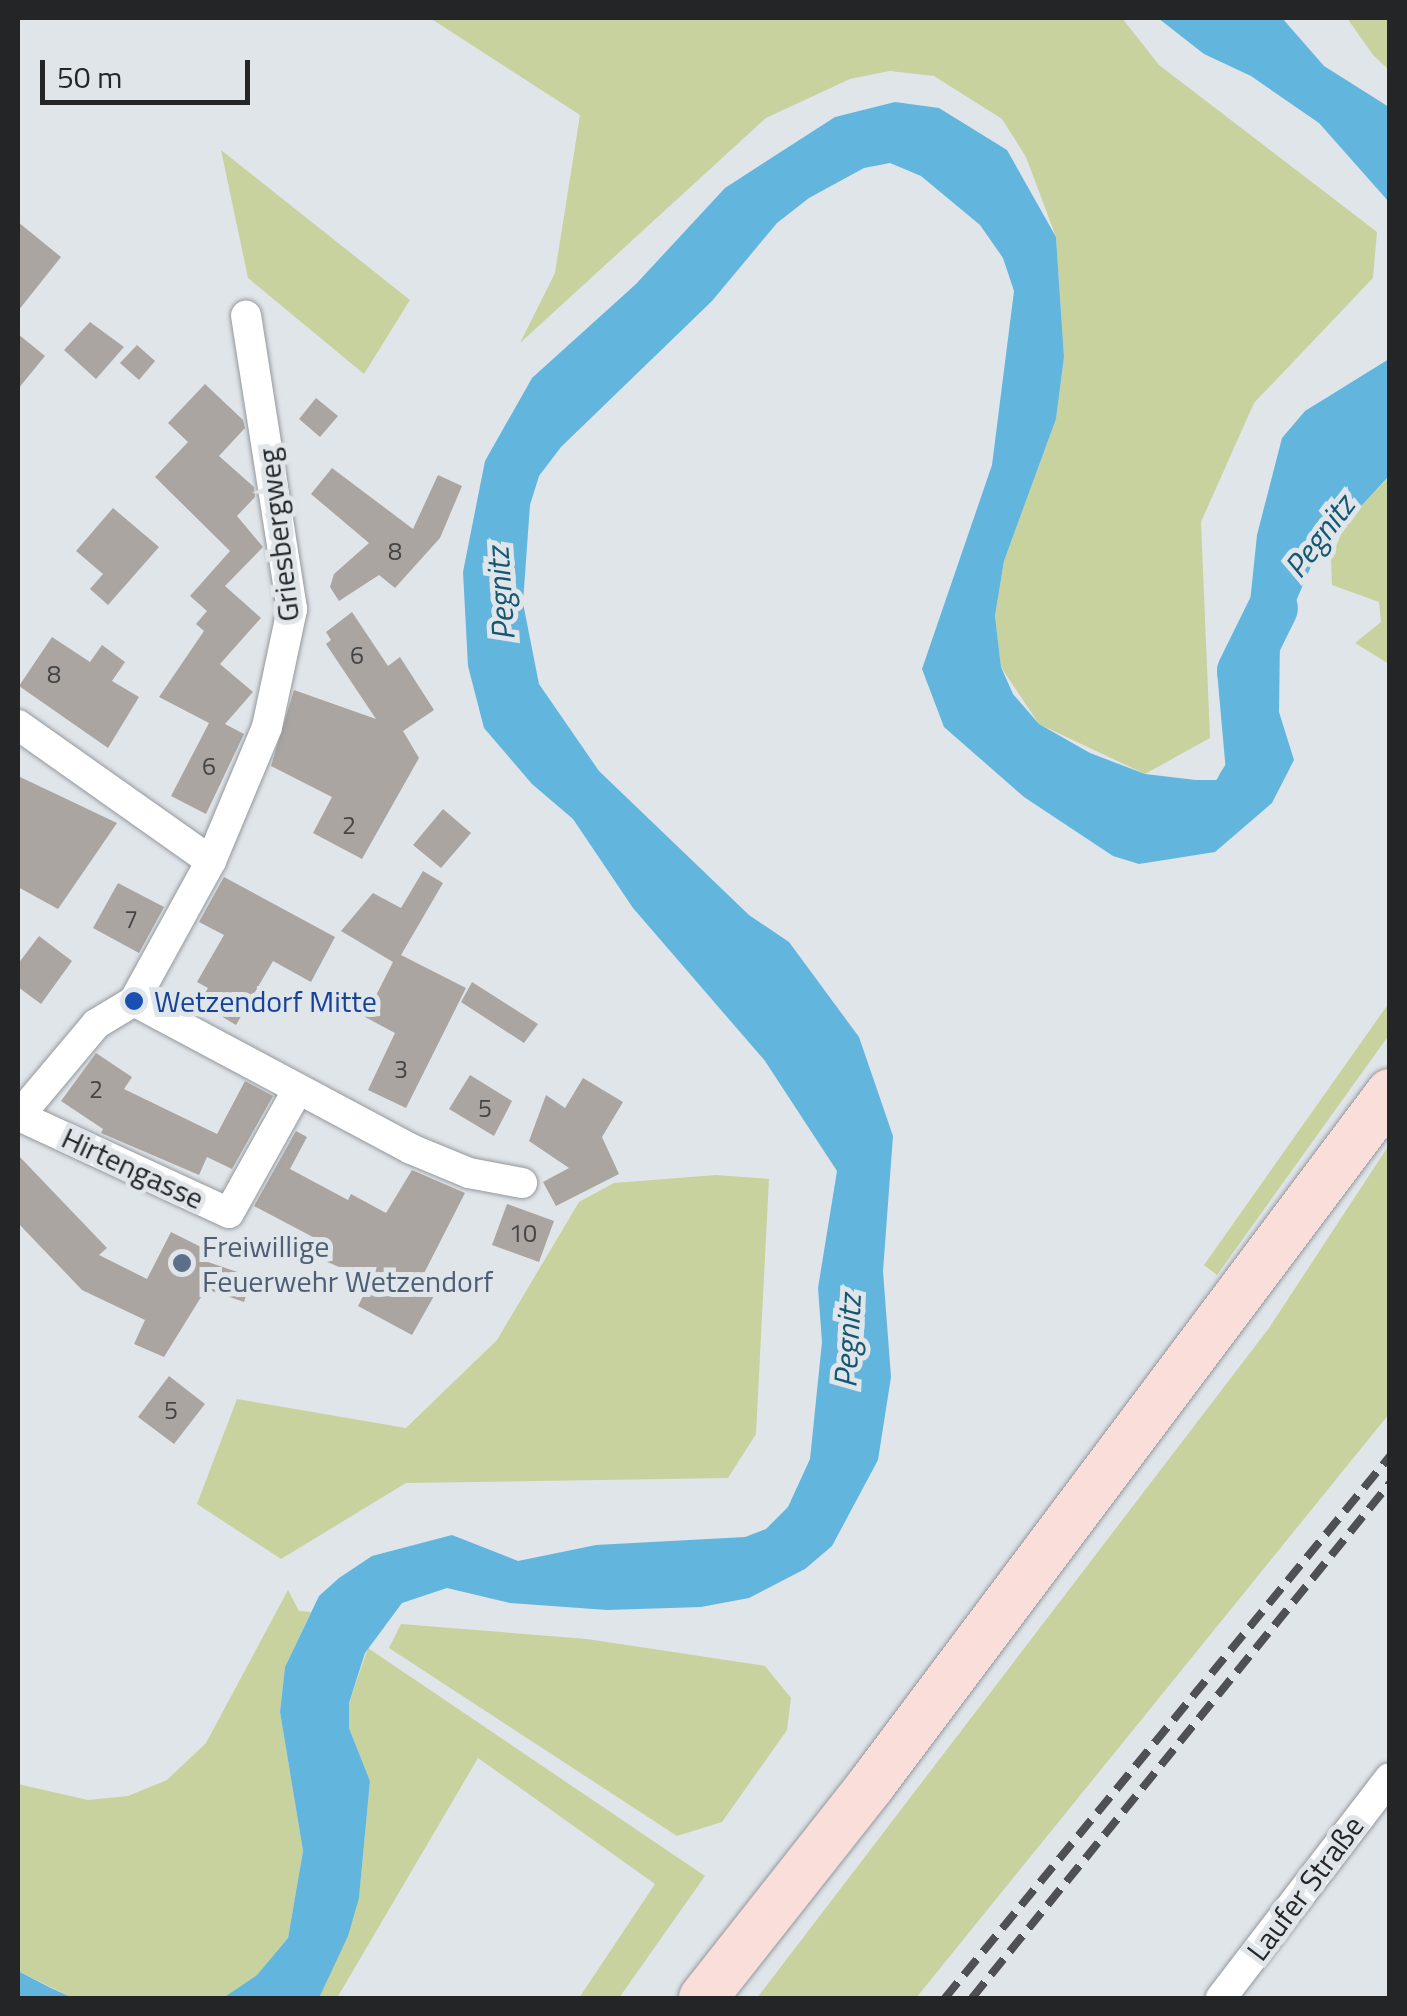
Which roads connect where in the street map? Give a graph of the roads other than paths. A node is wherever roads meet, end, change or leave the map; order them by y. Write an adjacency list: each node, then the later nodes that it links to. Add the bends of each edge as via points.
1 (246, 316): 3 (street, Griesbergweg, via 291,632 267,727)
2 (18, 726): 3 (street)
3 (211, 861): 4 (street, Griesbergweg)
4 (134, 1001): 5 (street); 7 (street, via 96,1024)
5 (297, 1091): 7 (street, Hirtengasse, via 229,1213); 8 (street, via 469,1173)
6 (1390, 1092): 10 (main road, via 883,1769)
7 (18, 1116)
8 (522, 1183)
9 (1390, 1778): 11 (street, Laufer Straße)
10 (703, 1998)
11 (1222, 1998)

